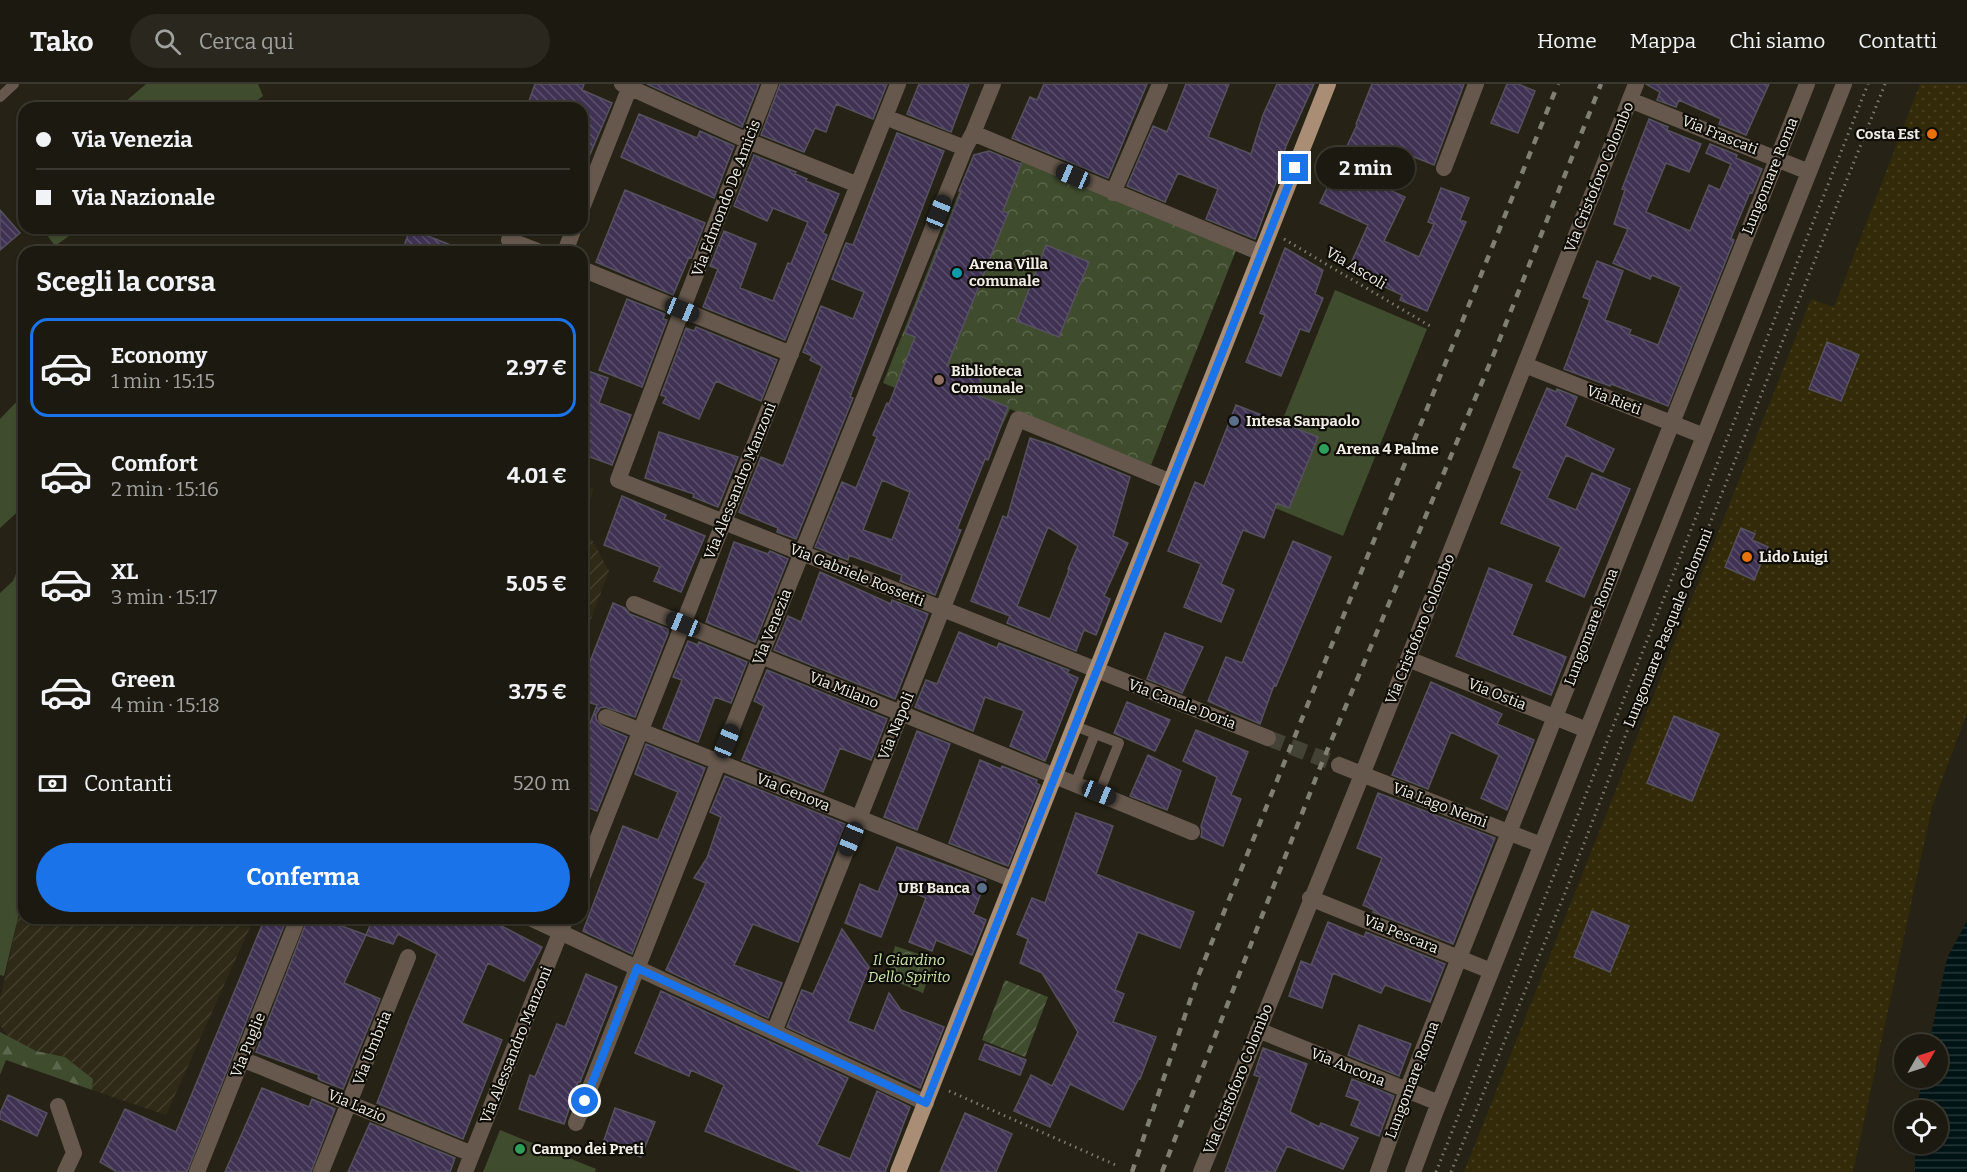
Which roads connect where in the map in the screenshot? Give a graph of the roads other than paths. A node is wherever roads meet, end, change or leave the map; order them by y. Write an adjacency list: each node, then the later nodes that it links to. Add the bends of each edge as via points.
1 (14, 84): 12 (lane)
2 (770, 84): 15 (street, Via Edmondo De Amicis)
3 (898, 84): 13 (street, Via Alessandro Manzoni)
4 (993, 84): 14 (street, Via Venezia)
5 (1160, 84): 21 (street)
6 (1328, 84): 24 (main road)
7 (1476, 84): 17 (street)
8 (1807, 84): 16 (street, Lungomare Roma)
9 (1844, 84): 18 (street)
10 (627, 85): 15 (street); 20 (street)
11 (1633, 92): 16 (street, Via Frascati); 28 (street, Via Cristoforo Colombo)
12 (0, 97)
13 (885, 117): 14 (street); 19 (street, Via Alessandro Manzoni)
14 (969, 140): 21 (street); 34 (street, Via Venezia)
15 (748, 141): 19 (street); 26 (street, Via Edmondo De Amicis)
16 (1777, 158): 18 (street, Via Frascati); 29 (street, Lungomare Roma)
17 (1444, 168)
18 (1809, 172): 30 (street)
19 (858, 185): 27 (street, Via Alessandro Manzoni)
20 (588, 192)
21 (1113, 192): 24 (street)
22 (510, 240): 23 (street)
23 (525, 246)
24 (1261, 253): 32 (main road)
25 (588, 271): 26 (street)
26 (682, 310): 27 (street); 31 (street, Via Edmondo De Amicis)
27 (791, 354): 33 (street, Via Alessandro Manzoni)
28 (1525, 365): 29 (street, Via Rieti); 39 (street, Via Cristoforo Colombo)
29 (1671, 422): 30 (street, Via Rieti); 43 (street, Lungomare Roma)
30 (1704, 436): 45 (street)
31 (618, 480): 33 (street, Via Gabriele Rossetti)
32 (1171, 482): 36 (street, Via Napoli, via 1018,419); 40 (main road)
33 (724, 522): 34 (street, Via Gabriele Rossetti); 37 (street, Via Alessandro Manzoni)
34 (801, 553): 36 (street, Via Gabriele Rossetti); 38 (street, Via Venezia)
35 (634, 604): 37 (street, Via Milano)
36 (942, 609): 40 (street, Via Gabriele Rossetti); 41 (street, Via Napoli)
37 (683, 624): 38 (street, Via Milano); 46 (street, Via Alessandro Manzoni)
38 (760, 656): 41 (street, Via Milano); 49 (street, Via Venezia)
39 (1408, 659): 43 (street, Via Ostia); 51 (street, Via Cristoforo Colombo)
40 (1096, 671): 44 (main road); 48 (street, Via Canale Doria)
41 (901, 713): 52 (street, Via Milano); 55 (street, Via Napoli)
42 (606, 717): 46 (street, Via Genova)
43 (1556, 717): 45 (street, Via Ostia); 57 (street, Lungomare Roma)
44 (1075, 726): 47 (lane); 52 (main road)
45 (1587, 730): 58 (street)
46 (640, 731): 49 (street, Via Genova); 59 (street, Via Alessandro Manzoni)
47 (1095, 734): 53 (lane); 54 (lane, via 1119,743)
48 (1268, 738)
49 (718, 762): 55 (street, Via Genova); 66 (street, Via Venezia)
50 (1339, 765): 51 (street, Via Lago Nemi)
51 (1362, 775): 57 (street, Via Lago Nemi); 61 (street, Via Cristoforo Colombo)
52 (1055, 776): 53 (street, Via Milano); 60 (main road)
53 (1076, 784): 54 (street, Via Milano)
54 (1099, 793): 56 (street, Via Milano)
55 (859, 818): 60 (street, Via Genova); 69 (street, Via Napoli)
56 (1192, 832)
57 (1510, 832): 58 (street, Via Lago Nemi); 65 (street, Lungomare Roma)
58 (1541, 845): 67 (street)
59 (588, 863)
60 (1014, 880): 73 (main road)
61 (1310, 898): 65 (street, Via Pescara); 68 (street, Via Cristoforo Colombo)
62 (296, 924): 70 (street, Via Puglie)
63 (563, 925): 66 (street); 77 (street, Via Alessandro Manzoni)
64 (408, 957): 72 (street, Via Umbria)
65 (1459, 958): 67 (street, Via Pescara); 71 (street, Lungomare Roma)
66 (637, 968): 69 (street); 76 (street, Via Venezia)
67 (1491, 971): 74 (street)
68 (1258, 1030): 71 (street, Via Ancona); 83 (street, Via Cristoforo Colombo)
69 (774, 1032): 73 (street)
70 (242, 1059): 72 (street, Via Lazio); 79 (street, Via Puglie)
71 (1407, 1090): 74 (street, Via Ancona); 84 (street, Lungomare Roma)
72 (349, 1103): 77 (street, Via Lazio); 80 (street, Via Umbria)
73 (926, 1103): 82 (main road)
74 (1438, 1103): 85 (street)
75 (58, 1106): 78 (street, via 74,1153)
76 (576, 1123)
77 (472, 1154): 81 (street, Via Alessandro Manzoni)
78 (65, 1172)
79 (197, 1172)
80 (321, 1172)
81 (465, 1172)
82 (898, 1172)
83 (1201, 1172)
84 (1378, 1172)
85 (1413, 1172)

